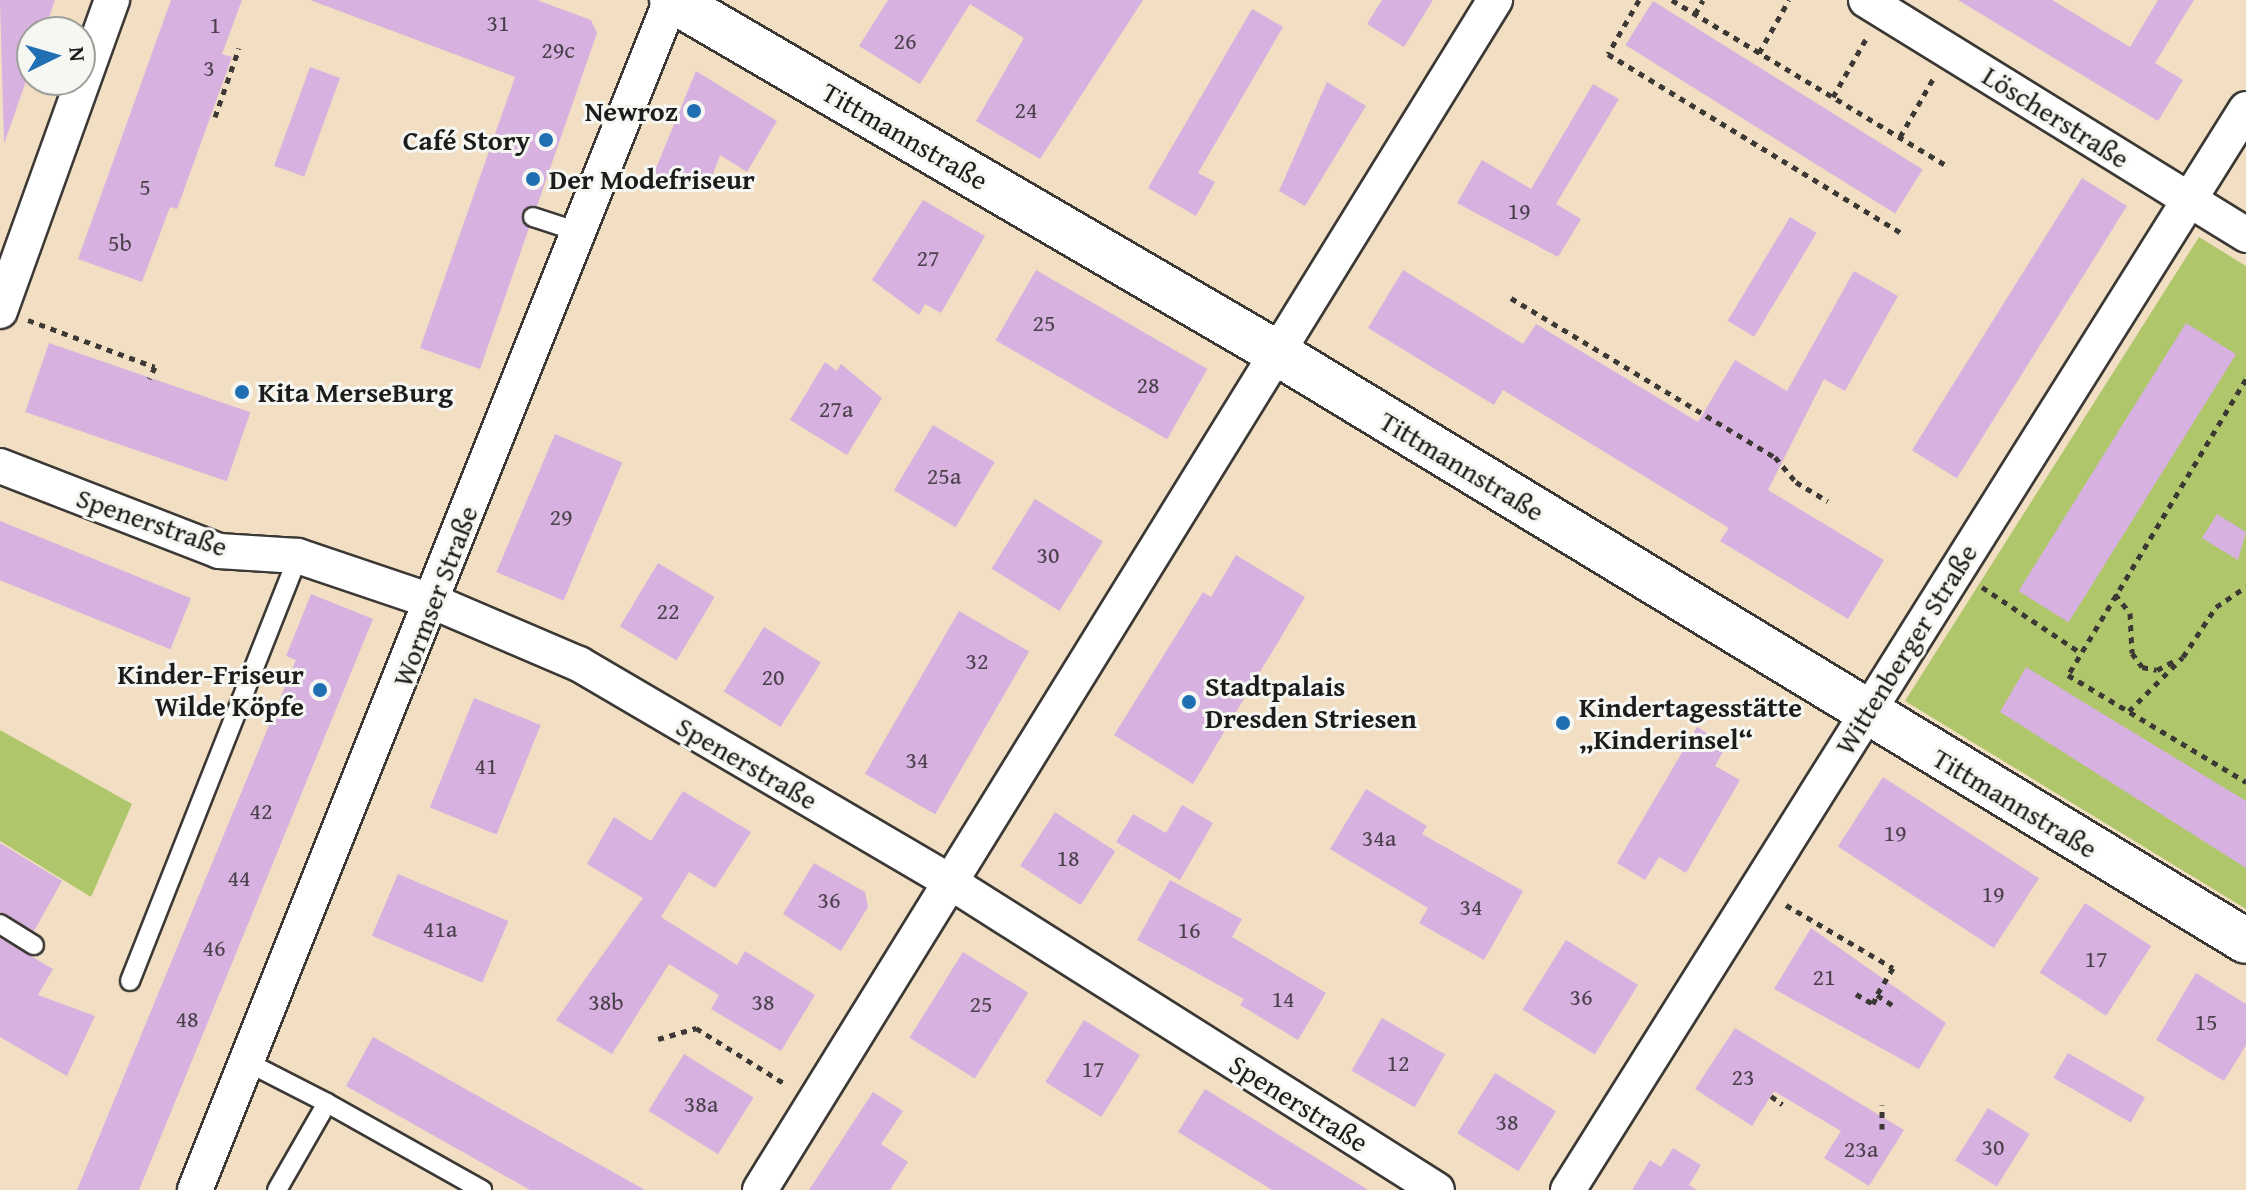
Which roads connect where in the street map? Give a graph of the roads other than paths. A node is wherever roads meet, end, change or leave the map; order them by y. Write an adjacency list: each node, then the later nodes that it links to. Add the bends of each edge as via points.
1 (112, 0): 10 (street)
2 (672, 0): 8 (street, Wormser Straße); 11 (street, Tittmannstraße)
3 (1495, 0): 11 (street)
4 (1874, 5): 6 (street, Löscherstraße)
5 (2246, 109): 6 (street, Wittenberger Straße)
6 (2190, 199): 9 (street, Löscherstraße); 15 (street, Wittenberger Straße)
7 (533, 217): 8 (lane)
8 (576, 231): 14 (street, Wormser Straße)
9 (2246, 235)
10 (0, 311)
11 (1277, 353): 15 (street, Tittmannstraße); 16 (street)
12 (0, 466): 13 (street, Spenerstraße, via 219,551)
13 (298, 556): 14 (street, Spenerstraße); 20 (lane)
14 (434, 602): 16 (street, Spenerstraße, via 579,664); 21 (street, Wormser Straße)
15 (1865, 713): 18 (street, Tittmannstraße); 28 (street, Wittenberger Straße)
16 (950, 882): 26 (street); 27 (street, Spenerstraße)
17 (0, 924): 19 (lane)
18 (2246, 941)
19 (34, 945)
20 (130, 981)
21 (247, 1062): 22 (lane); 23 (street, Wormser Straße)
22 (327, 1103): 24 (lane); 25 (lane)
23 (195, 1190)
24 (277, 1190)
25 (482, 1190)
26 (760, 1190)
27 (1437, 1190)
28 (1568, 1190)

